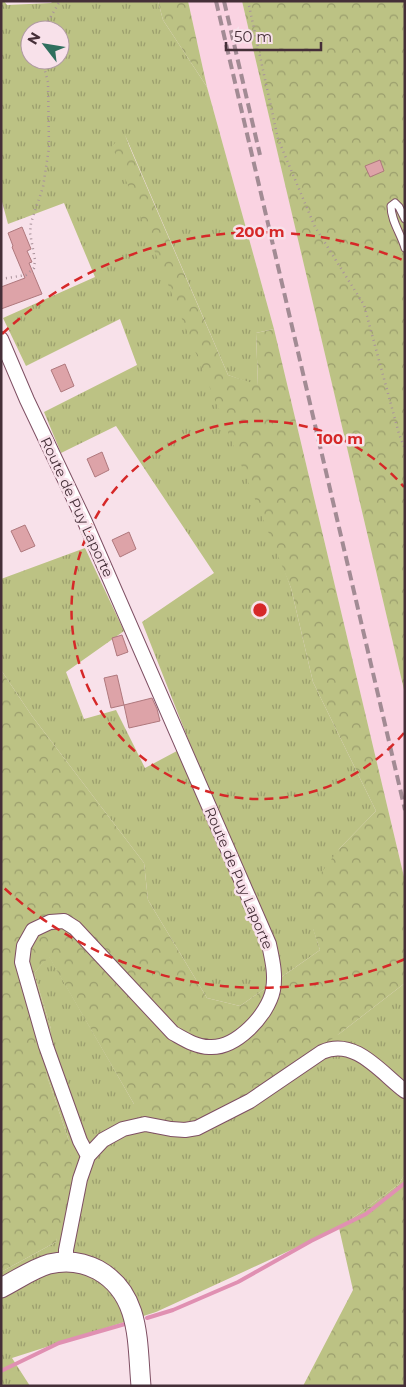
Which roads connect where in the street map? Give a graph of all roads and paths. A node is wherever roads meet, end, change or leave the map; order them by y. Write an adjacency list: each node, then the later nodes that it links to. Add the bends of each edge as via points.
1 (60, 1): 3 (path)
2 (248, 1): 9 (path, via 278,139 315,227 364,305)
3 (48, 20)
4 (45, 70): 7 (path, via 48,82 49,148 43,187 31,223 34,268 26,274)
5 (405, 219): 6 (lane, via 395,203 391,206 391,214)
6 (405, 248)
7 (1, 279)
8 (1, 339): 11 (street, Route de Puy Laporte, via 85,522 269,944 274,971 273,989 262,1015 233,1041 210,1048 173,1033 76,928 64,921 50,922 33,930 24,946 22,962 46,1046)
9 (405, 448)
10 (405, 1091): 11 (street, via 360,1055 341,1047 330,1048 250,1101 197,1128 171,1130 144,1124 123,1129 104,1140)
11 (88, 1156): 12 (street, via 80,1180)
12 (66, 1261): 13 (main road, via 36,1269); 14 (main road, via 91,1266 108,1276 124,1293 136,1328)
13 (1, 1288)
14 (141, 1386)

